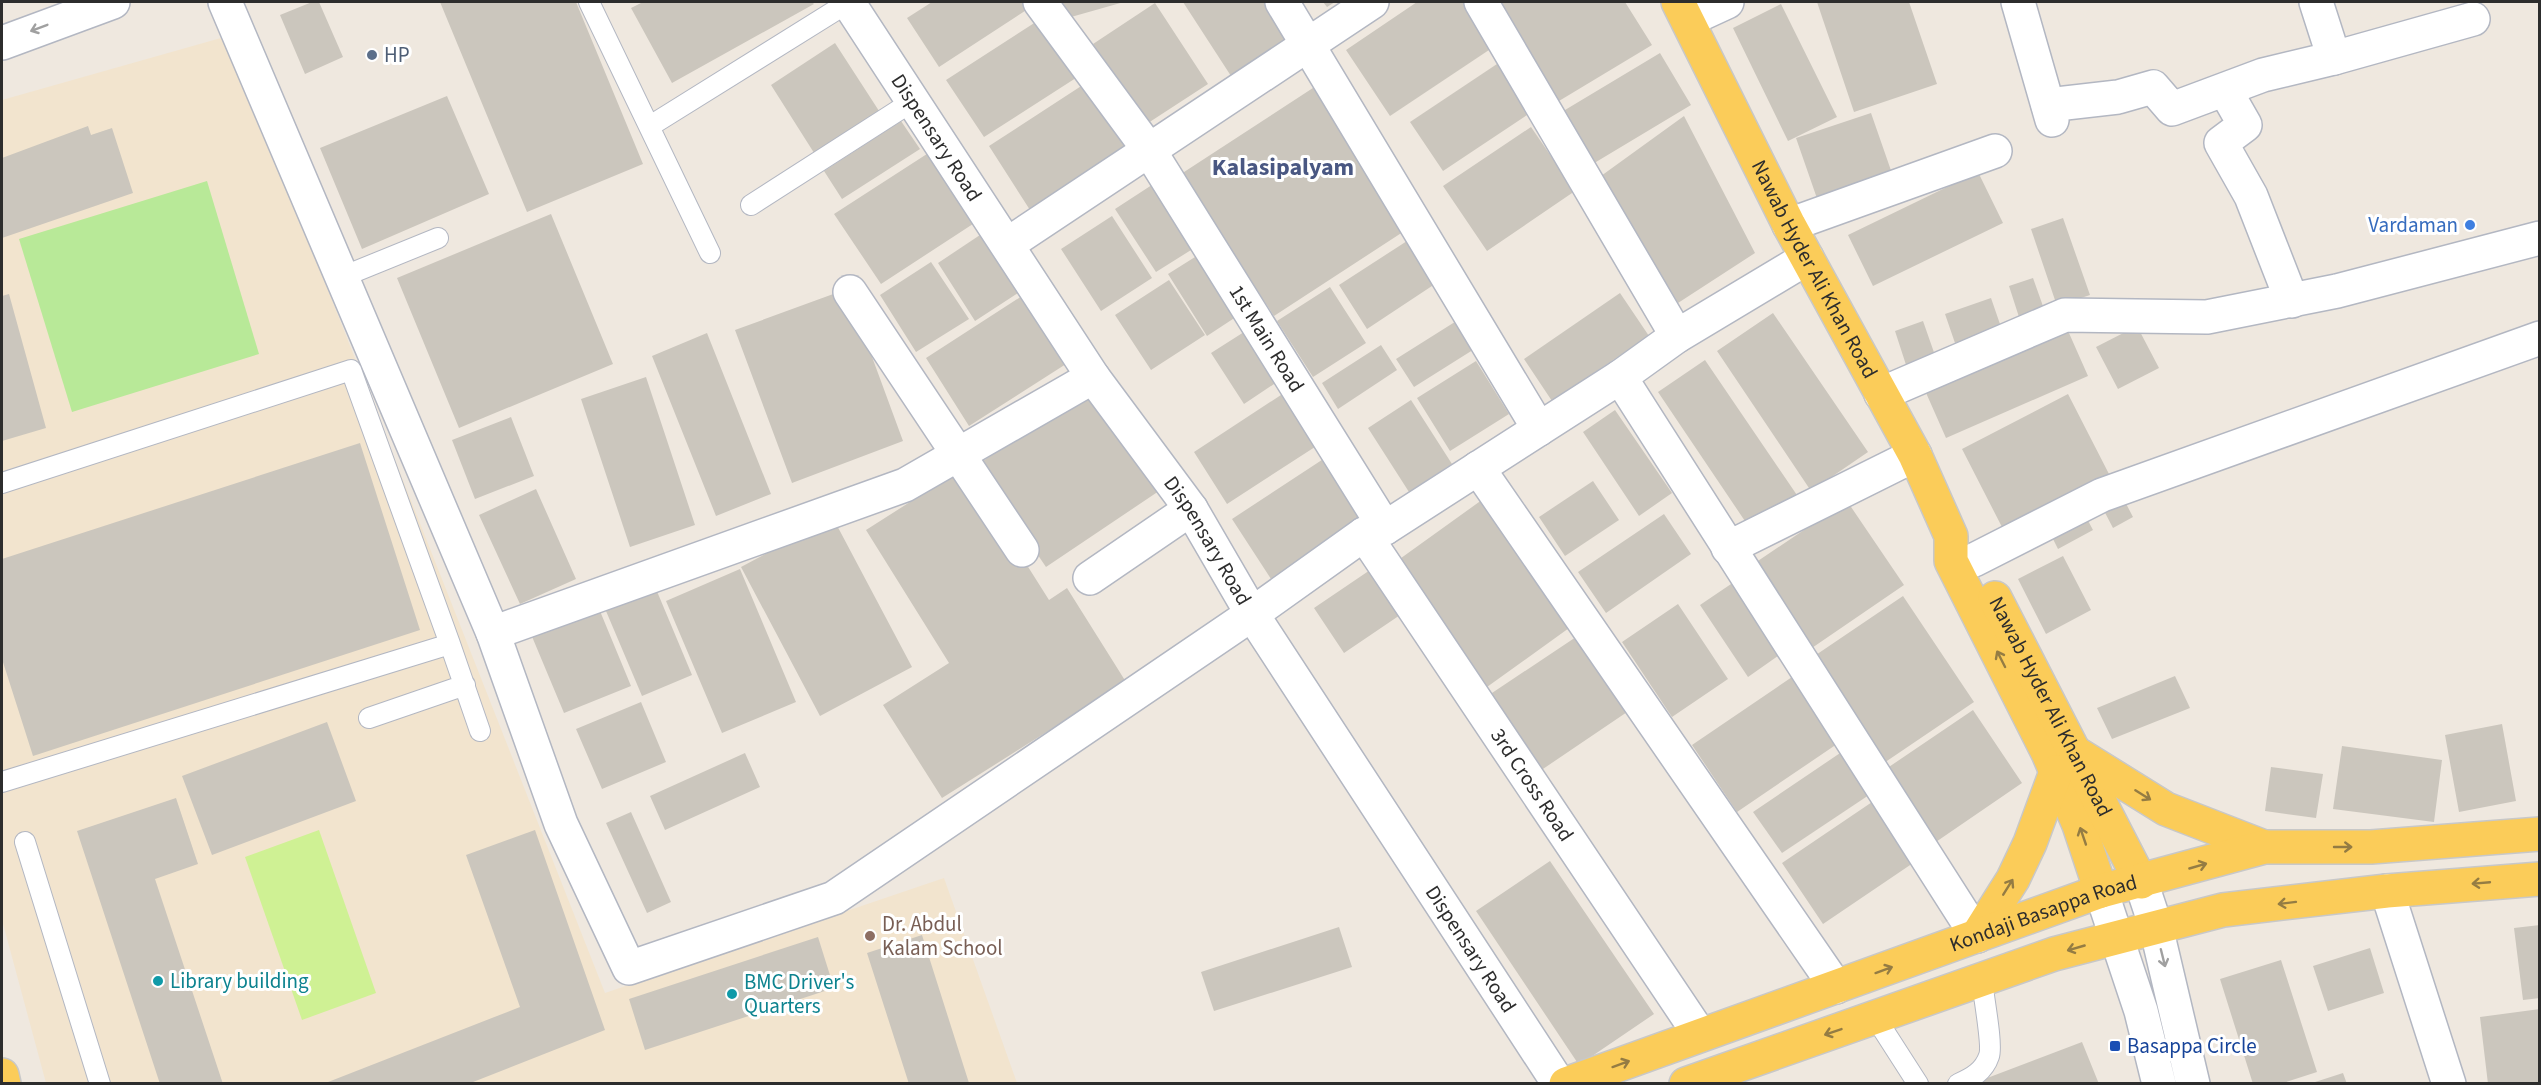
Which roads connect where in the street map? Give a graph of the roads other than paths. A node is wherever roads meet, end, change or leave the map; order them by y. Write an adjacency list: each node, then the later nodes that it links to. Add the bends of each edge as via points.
1 (113, 2): 12 (street)
2 (225, 2): 30 (street)
3 (589, 2): 20 (lane)
4 (849, 2): 19 (street, Dispensary Road); 20 (lane)
5 (1040, 2): 21 (street, 1st Main Road)
6 (1282, 2): 16 (street)
7 (1372, 2): 16 (street)
8 (1481, 2): 33 (street)
9 (1727, 2): 13 (street)
10 (2018, 2): 18 (street, via 2050,112 2153,87 2172,109)
11 (2316, 2): 17 (street)
12 (77, 7): 15 (street, one-way to 15)
13 (1683, 11): 24 (main road, Nawab Hyder Ali Khan Road)
14 (2473, 19): 17 (street)
15 (2, 43)
16 (1306, 44): 21 (street); 38 (street)
17 (2334, 58): 18 (street, via 2263,75)
18 (2225, 90): 32 (street, via 2245,125 2221,143 2251,196)
19 (914, 101): 23 (lane); 27 (street, Dispensary Road)
20 (650, 126): 28 (lane)
21 (1149, 150): 27 (street); 44 (street, 1st Main Road)
22 (1995, 152): 24 (street)
23 (751, 205)
24 (1789, 225): 29 (main road, Nawab Hyder Ali Khan Road)
25 (438, 238): 30 (lane)
26 (2540, 238): 32 (street)
27 (1008, 244): 35 (street, Dispensary Road)
28 (710, 253)
29 (1807, 258): 33 (street); 37 (main road, Nawab Hyder Ali Khan Road)
30 (342, 277): 51 (street)
31 (850, 292): 39 (street)
32 (2292, 301): 37 (street, via 2207,317 2065,315)
33 (1677, 336): 36 (street)
34 (2540, 338): 48 (street, via 2102,495)
35 (1093, 377): 39 (street); 43 (street, Dispensary Road)
36 (1620, 377): 38 (street); 46 (street)
37 (1881, 394): 40 (main road, Nawab Hyder Ali Khan Road)
38 (1539, 429): 41 (street)
39 (959, 454): 47 (street); 51 (street, via 905,485)
40 (1915, 455): 45 (main road, Nawab Hyder Ali Khan Road); 46 (street)
41 (1478, 468): 44 (street); 69 (street)
42 (2, 483): 52 (lane, via 351,370)
43 (1191, 509): 49 (street); 50 (street, Dispensary Road)
44 (1374, 531): 50 (street); 71 (street, 3rd Cross Road)
45 (1951, 536): 48 (main road, Nawab Hyder Ali Khan Road); 56 (main road, Nawab Hyder Ali Khan Road, one-way to 45, via 2010,677 1951,561)
46 (1728, 548): 66 (street)
47 (1022, 550)
48 (1974, 560): 56 (main road, Nawab Hyder Ali Khan Road)
49 (1090, 578)
50 (1252, 614): 51 (street, via 834,897 629,968 561,824); 75 (street, Dispensary Road)
51 (493, 633)
52 (450, 644): 53 (lane); 57 (lane)
53 (465, 685): 54 (lane); 55 (lane)
54 (369, 718)
55 (480, 731)
56 (2066, 763): 60 (main road, one-way to 60, via 2166,809); 62 (main road, Nawab Hyder Ali Khan Road); 63 (main road, Nawab Hyder Ali Khan Road, one-way to 56, via 2079,825); 66 (main road, one-way to 56, via 2013,879)
57 (2, 782)
58 (2540, 834): 60 (main road, Kondaji Basappa Road, one-way to 58, via 2371,847)
59 (25, 842): 74 (lane)
60 (2264, 847): 62 (main road, Kondaji Basappa Road, one-way to 60)
61 (2540, 879): 64 (main road, Kondaji Basappa Road, one-way to 64)
62 (2141, 882): 63 (main road, Kondaji Basappa Road); 65 (street)
63 (2101, 891): 66 (main road, Kondaji Basappa Road); 67 (street)
64 (2387, 891): 65 (main road, Kondaji Basappa Road, one-way to 65, via 2223,910); 82 (street)
65 (2156, 927): 67 (main road, Kondaji Basappa Road); 81 (street, one-way to 81)
66 (1977, 936): 69 (main road, Kondaji Basappa Road, one-way to 66)
67 (2117, 936): 68 (main road, Kondaji Basappa Road, one-way to 68); 80 (street)
68 (1982, 980): 70 (main road, Kondaji Basappa Road); 79 (lane, via 1990,1054 1983,1069)
69 (1836, 987): 71 (main road, Kondaji Basappa Road)
70 (1875, 1017): 77 (main road, Kondaji Basappa Road, one-way to 77); 78 (lane)
71 (1700, 1035): 76 (main road, Kondaji Basappa Road, one-way to 71)
72 (2, 1075): 73 (main road)
73 (4, 1083)
74 (100, 1083)
75 (1559, 1083)
76 (1566, 1083)
77 (1686, 1083)
78 (1918, 1083)
79 (1958, 1083)
80 (2159, 1083)
81 (2193, 1083)
82 (2449, 1083)

